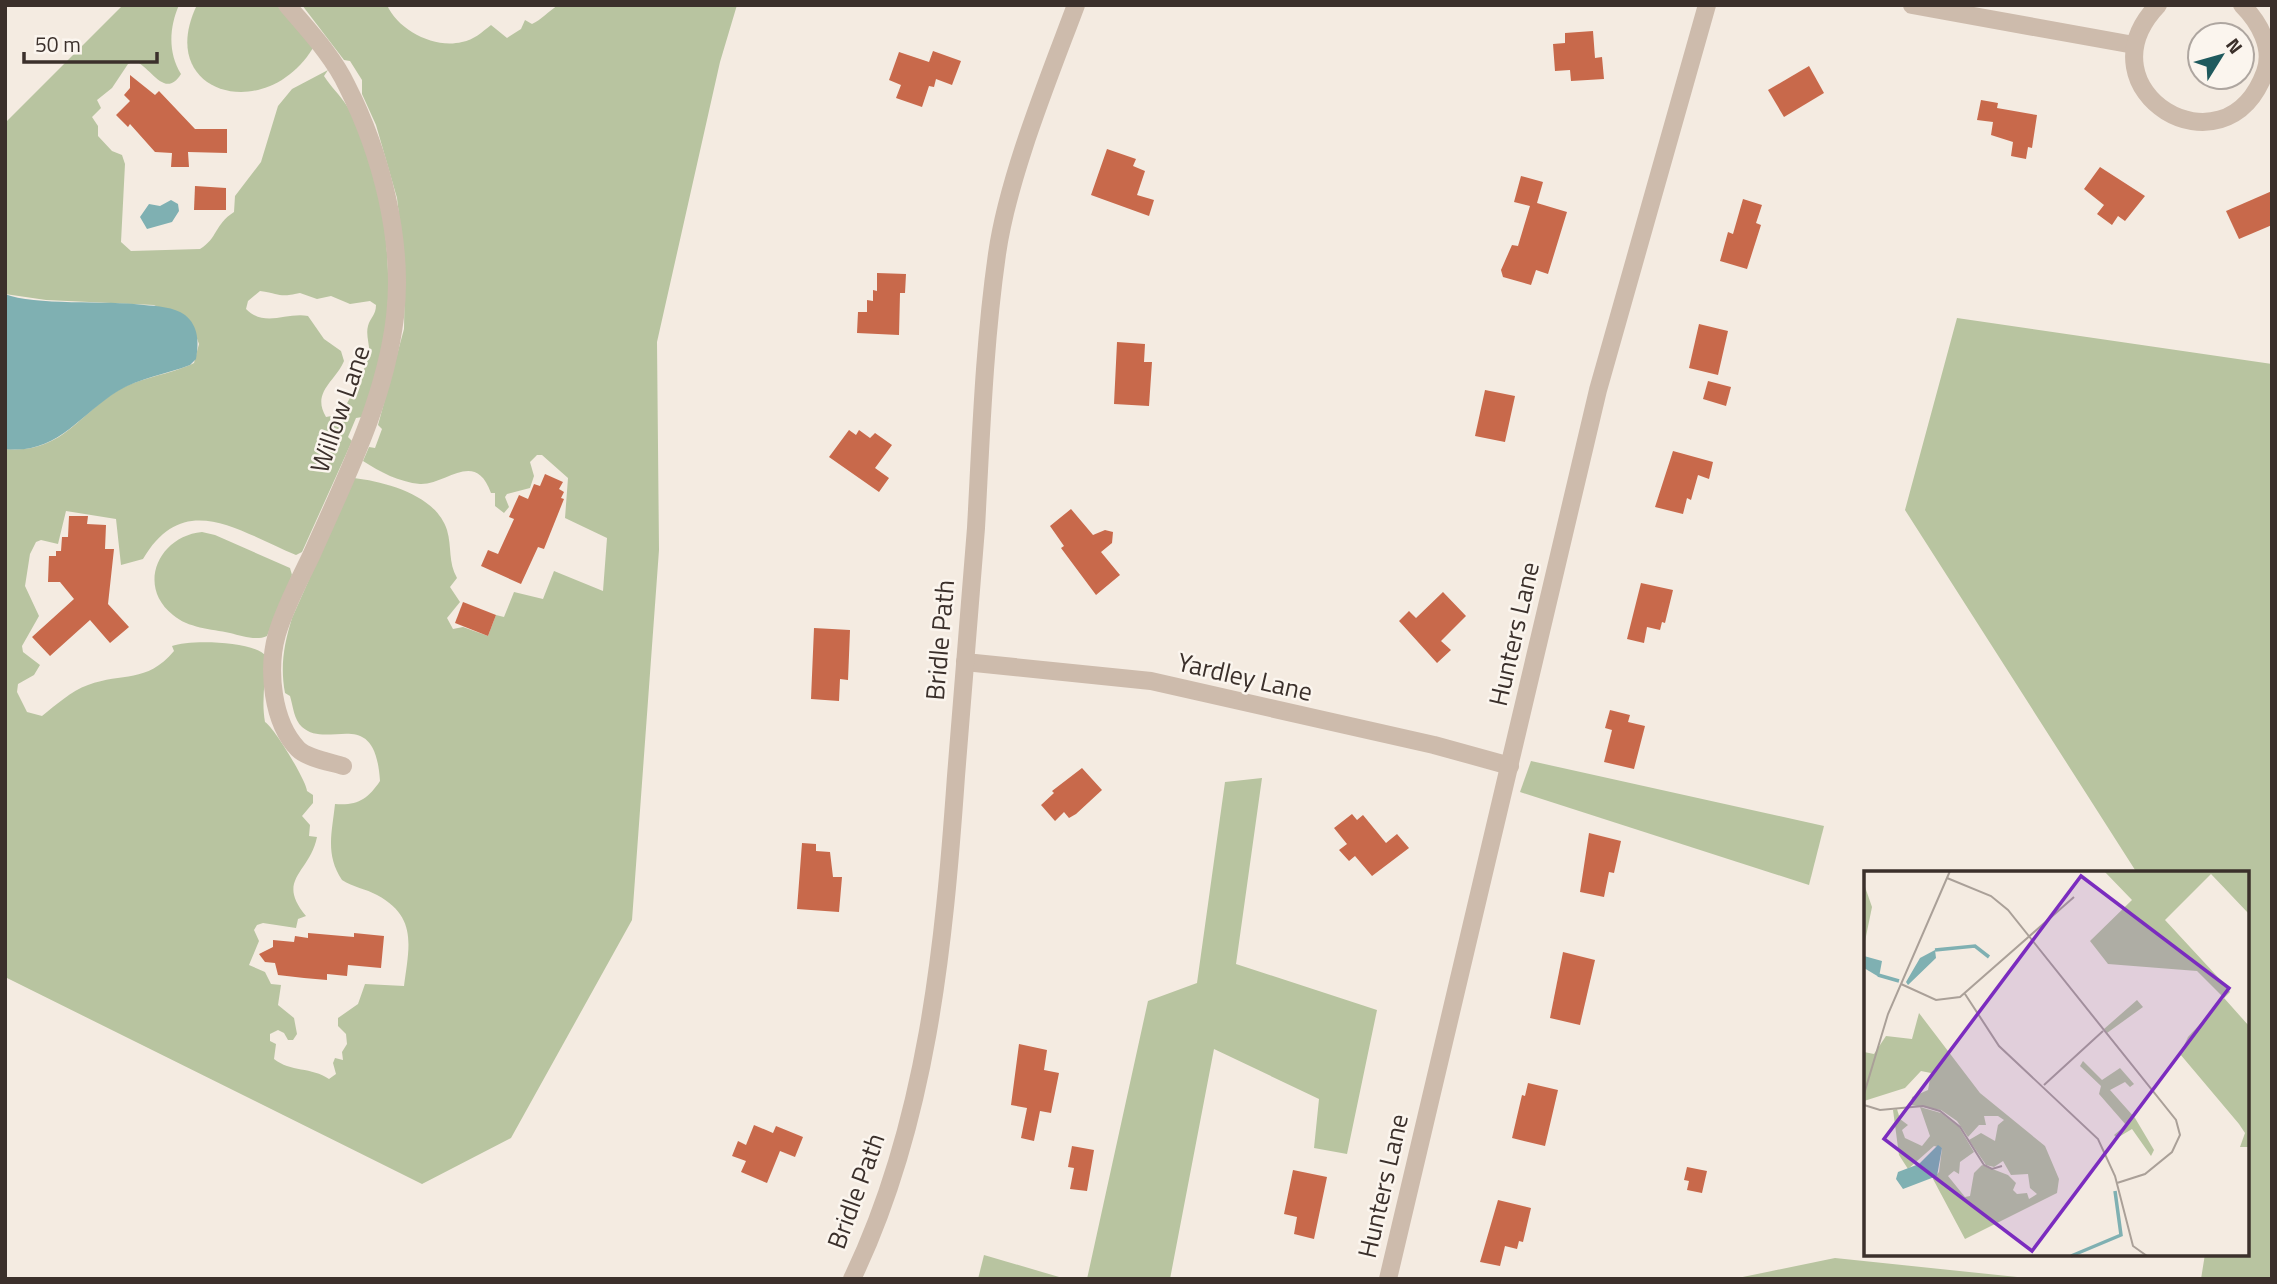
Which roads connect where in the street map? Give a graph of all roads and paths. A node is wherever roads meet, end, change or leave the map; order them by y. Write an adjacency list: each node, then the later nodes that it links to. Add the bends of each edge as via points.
1 (287, 5): 9 (street, Willow Lane, via 347,84 386,195 395,257 396,315 385,377 276,635 273,664 273,691 283,727 300,751)
2 (1076, 5): 8 (street, Bridle Path, via 1023,153 997,252)
3 (1707, 5): 10 (street, Hunters Lane, via 1598,390)
4 (1912, 5): 7 (street)
5 (2158, 5): 7 (street, via 2144,20)
6 (2242, 5): 7 (street, via 2255,18 2266,41 2266,68 2257,92 2239,111 2215,122 2189,122 2165,113 2146,95 2135,71)
7 (2134, 45)
8 (965, 662): 10 (street, Yardley Lane, via 1151,681); 11 (street, Bridle Path, via 948,887 930,1027 890,1185)
9 (343, 766)
10 (1510, 766): 12 (street, Hunters Lane)
11 (852, 1279)
12 (1388, 1279)

